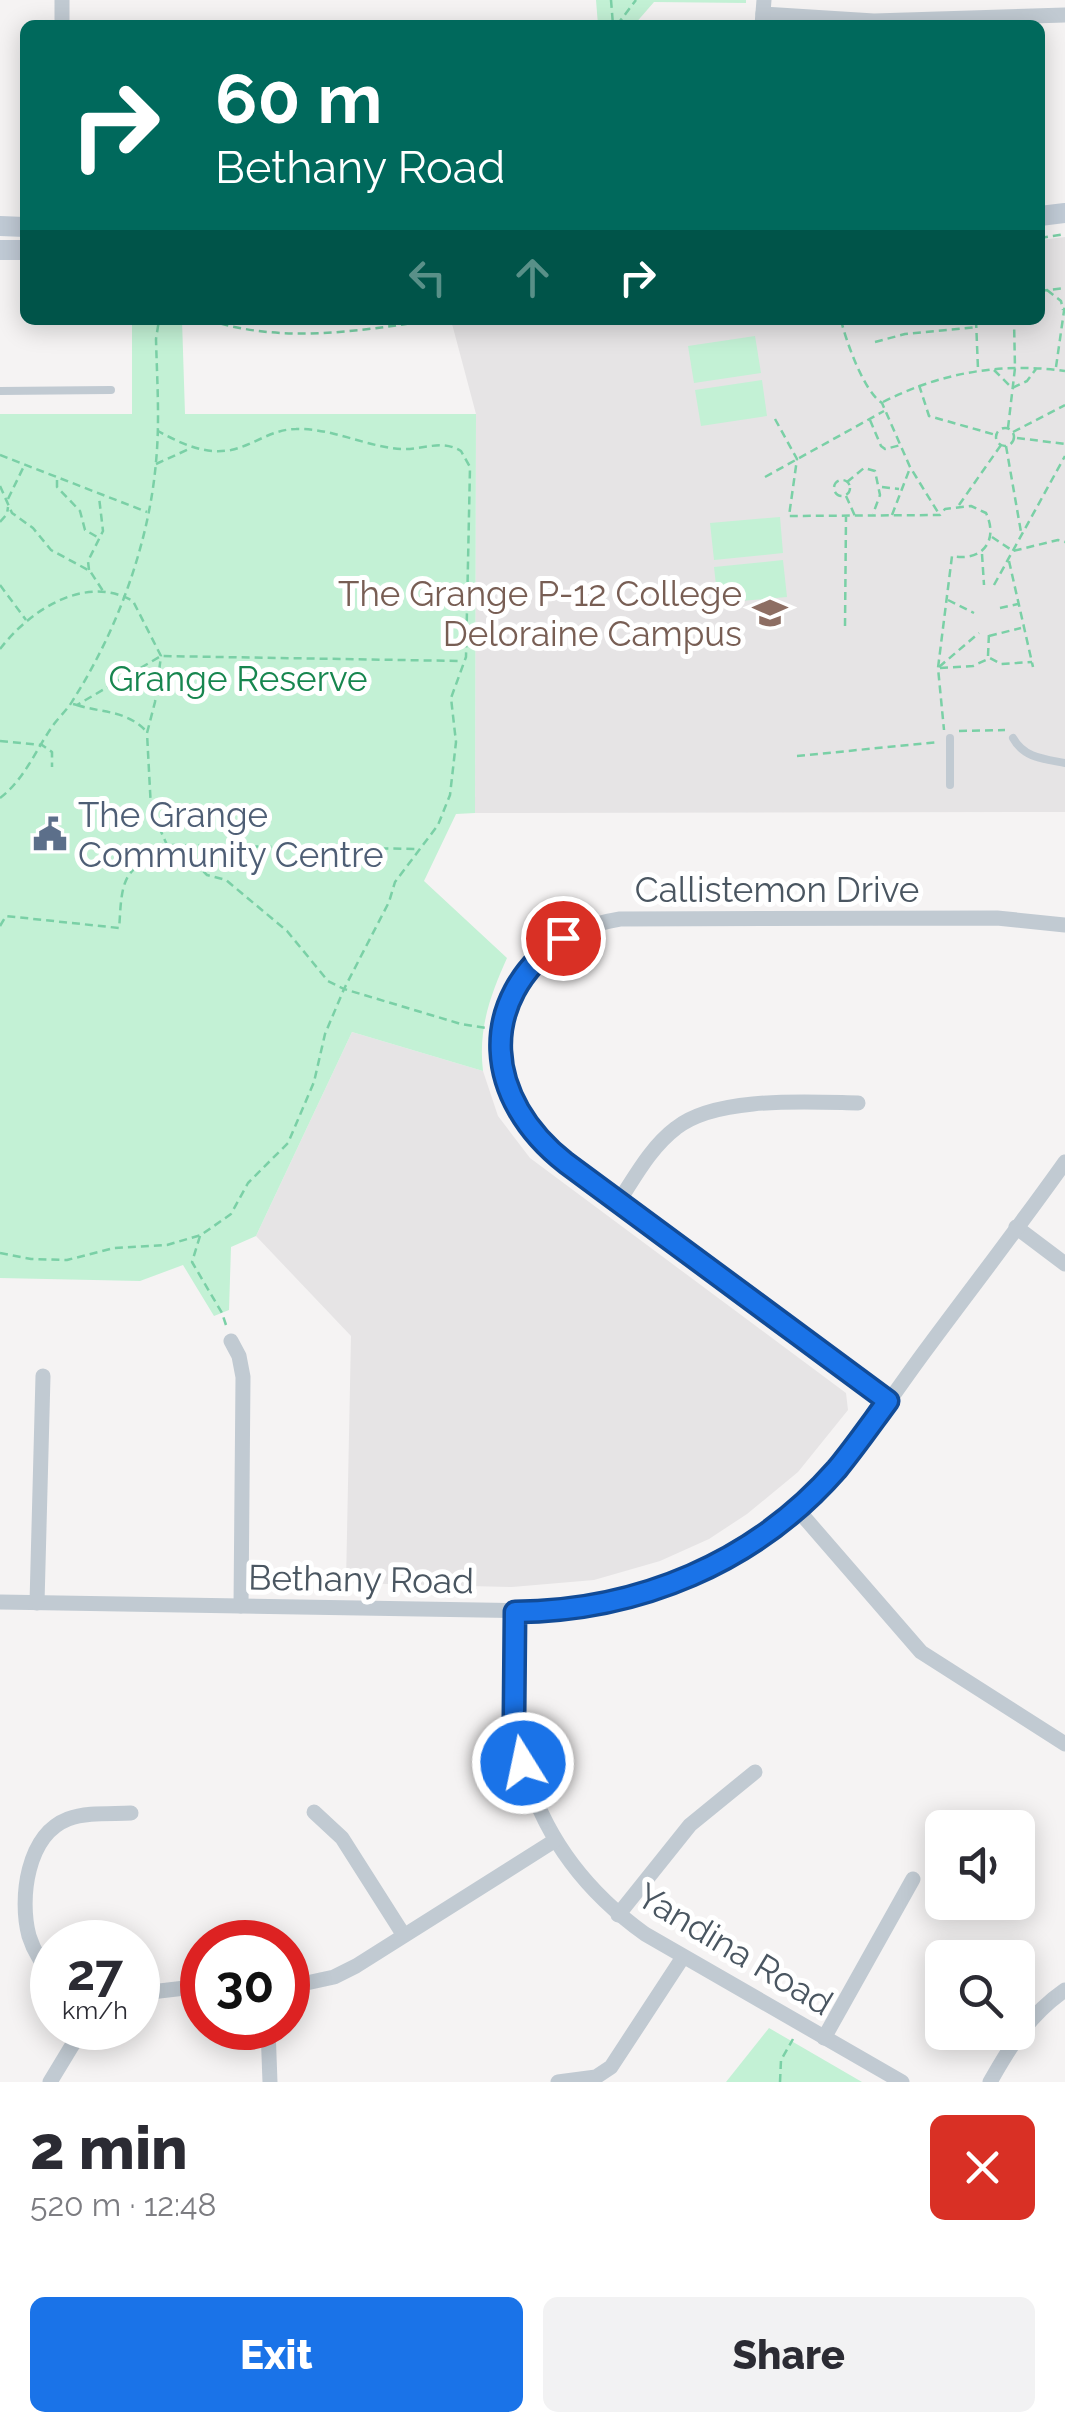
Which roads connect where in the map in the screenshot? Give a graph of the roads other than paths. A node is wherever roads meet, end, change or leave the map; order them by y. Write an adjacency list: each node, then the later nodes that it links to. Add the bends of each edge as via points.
1 (763, 13): 3 (street)
2 (1065, 15): 4 (street)
3 (860, 20)
4 (906, 20)
5 (111, 390): 6 (lane)
6 (0, 391)
7 (947, 734): 10 (lane)
8 (1013, 738): 9 (lane, via 1036,758)
9 (1065, 763)
10 (950, 785)
11 (1065, 924): 14 (street, Callistemon Drive, via 620,919 563,938 532,964 509,1004 502,1031 505,1080 520,1116 544,1145)
12 (858, 1103): 14 (street, via 755,1106 695,1116 664,1139)
13 (1065, 1162): 15 (street, Bethany Road)
14 (618, 1201): 19 (street, Callistemon Drive)
15 (1016, 1227): 16 (street); 19 (street, Bethany Road)
16 (1065, 1264)
17 (231, 1341): 23 (street, via 243,1377)
18 (43, 1376): 22 (street)
19 (888, 1401): 20 (street, Bethany Road, via 838,1467)
20 (796, 1508): 24 (street, Bethany Road, via 738,1552 672,1585 604,1604); 25 (street, via 921,1652)
21 (0, 1602): 22 (street, Bethany Road)
22 (37, 1603): 23 (street, Bethany Road)
23 (240, 1606): 24 (street, Bethany Road)
24 (515, 1612): 29 (street, Yandina Road, via 518,1738)
25 (1065, 1744)
26 (755, 1772): 31 (street, via 690,1825)
27 (314, 1812): 32 (street, via 342,1838)
28 (130, 1813): 33 (street, via 64,1820 40,1841 27,1875)
29 (554, 1841): 31 (street, Yandina Road); 32 (street)
30 (913, 1879): 37 (street)
31 (618, 1915): 34 (street, Yandina Road)
32 (403, 1934): 35 (street, via 334,1978)
33 (30, 1937)
34 (682, 1957): 37 (street, Yandina Road); 42 (street, via 611,2067 596,2077)
35 (310, 1983)
36 (1065, 1990): 44 (street, via 1020,2029)
37 (824, 2038): 43 (street, Yandina Road)
38 (69, 2050): 40 (street)
39 (269, 2050): 41 (street)
40 (50, 2082)
41 (270, 2082)
42 (558, 2082)
43 (902, 2082)
44 (990, 2082)

